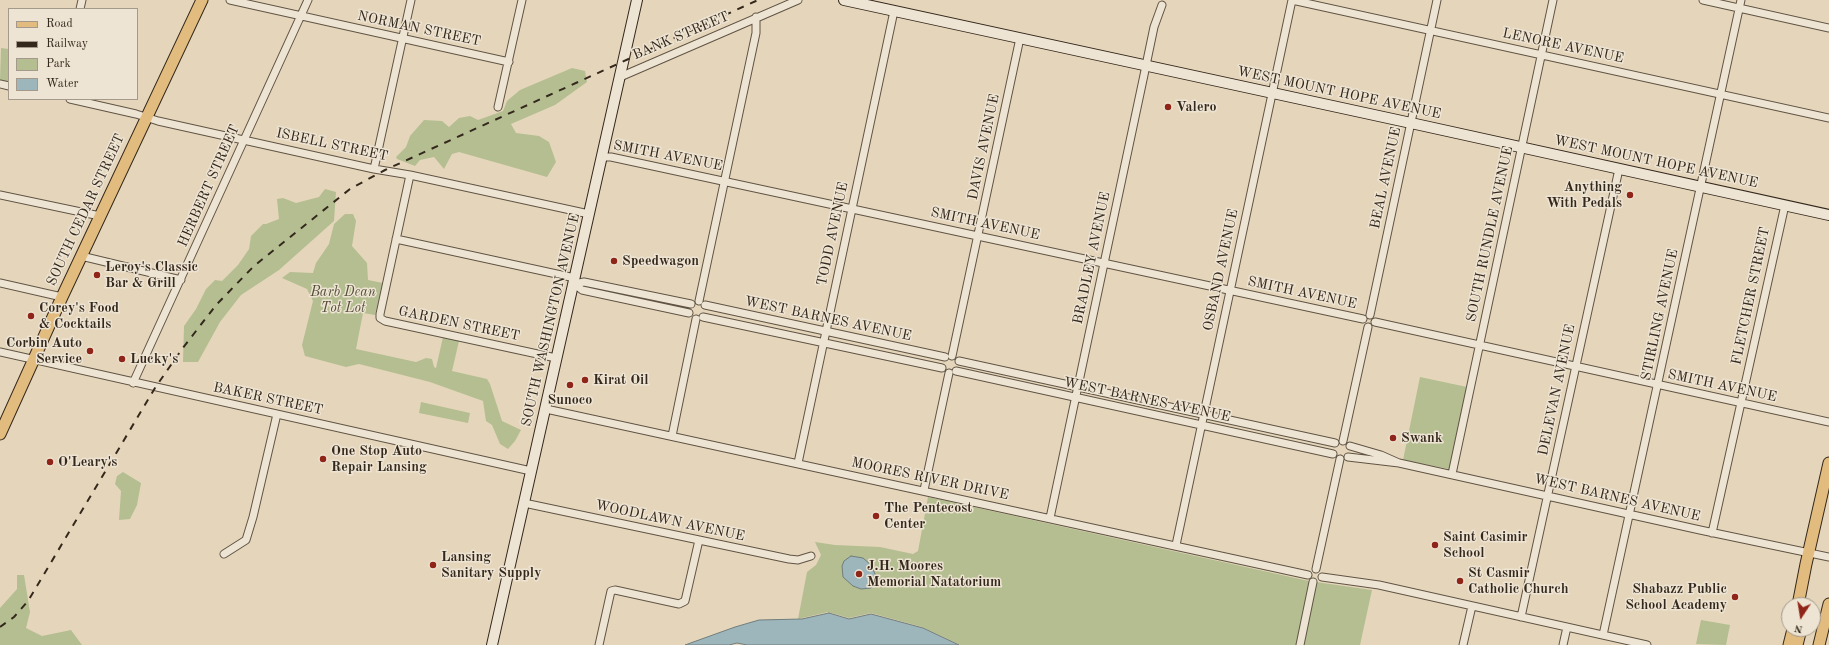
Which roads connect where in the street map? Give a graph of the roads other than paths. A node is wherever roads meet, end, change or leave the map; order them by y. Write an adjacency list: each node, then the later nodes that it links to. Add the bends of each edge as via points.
1 (202, 0): 31 (main road, SOUTH CEDAR STREET)
2 (230, 0): 17 (street, NORMAN STREET)
3 (308, 0): 17 (street, HERBERT STREET)
4 (411, 0): 21 (street)
5 (522, 0): 24 (street)
6 (637, 0): 26 (street, SOUTH WASHINGTON AVENUE)
7 (798, 0): 18 (street, BANK STREET)
8 (844, 0): 16 (street, WEST MOUNT HOPE AVENUE)
9 (1292, 0): 20 (street, LENORE AVENUE); 27 (street, OSBAND AVENUE)
10 (1437, 0): 20 (street, BEAL AVENUE)
11 (1553, 0): 23 (street, SOUTH RUNDLE AVENUE)
12 (1703, 0): 15 (street)
13 (1741, 0): 15 (street, STIRLING AVENUE)
14 (1162, 5): 25 (street, BRADLEY AVENUE, via 1157,15)
15 (1739, 8): 19 (street); 28 (street, STIRLING AVENUE)
16 (894, 11): 22 (street, WEST MOUNT HOPE AVENUE); 44 (street, TODD AVENUE)
17 (301, 16): 21 (street, NORMAN STREET); 34 (street, HERBERT STREET)
18 (756, 17): 26 (street, BANK STREET); 40 (street, via 756,33)
19 (1829, 28)
20 (1431, 30): 23 (street, LENORE AVENUE); 33 (street, BEAL AVENUE)
21 (402, 38): 24 (street, NORMAN STREET); 37 (street)
22 (1020, 38): 25 (street, WEST MOUNT HOPE AVENUE); 48 (street, DAVIS AVENUE)
23 (1542, 54): 28 (street, LENORE AVENUE); 35 (street, SOUTH RUNDLE AVENUE)
24 (509, 62): 30 (street)
25 (1146, 66): 27 (street, WEST MOUNT HOPE AVENUE); 51 (street, BRADLEY AVENUE)
26 (620, 77): 36 (street, SOUTH WASHINGTON AVENUE)
27 (1272, 93): 33 (street, WEST MOUNT HOPE AVENUE); 55 (street, OSBAND AVENUE)
28 (1721, 94): 32 (street, LENORE AVENUE); 41 (street, STIRLING AVENUE)
29 (74, 100): 31 (street, ISBELL STREET)
30 (498, 107)
31 (147, 117): 34 (street, ISBELL STREET); 47 (main road, SOUTH CEDAR STREET)
32 (1829, 118)
33 (1411, 122): 35 (street, WEST MOUNT HOPE AVENUE); 60 (street, BEAL AVENUE)
34 (244, 140): 37 (street, ISBELL STREET); 52 (street, HERBERT STREET)
35 (1522, 147): 38 (street, WEST MOUNT HOPE AVENUE); 67 (street, SOUTH RUNDLE AVENUE)
36 (602, 157): 40 (street, SMITH AVENUE); 45 (street, SOUTH WASHINGTON AVENUE)
37 (374, 169): 39 (street, ISBELL STREET)
38 (1619, 169): 41 (street, WEST MOUNT HOPE AVENUE); 73 (street, DELEVAN AVENUE)
39 (410, 174): 45 (street, ISBELL STREET); 49 (street)
40 (725, 181): 44 (street, SMITH AVENUE); 57 (street)
41 (1702, 187): 43 (street, WEST MOUNT HOPE AVENUE); 77 (street, STIRLING AVENUE)
42 (0, 195): 47 (street)
43 (1785, 205): 46 (street, WEST MOUNT HOPE AVENUE); 80 (street, FLETCHER STREET)
44 (852, 208): 48 (street, SMITH AVENUE); 65 (street, TODD AVENUE)
45 (589, 214): 53 (street, SOUTH WASHINGTON AVENUE)
46 (1829, 215)
47 (100, 216): 50 (main road, SOUTH CEDAR STREET)
48 (978, 236): 51 (street, SMITH AVENUE); 69 (street, DAVIS AVENUE)
49 (396, 239): 53 (street); 70 (street, GARDEN STREET, via 380,318)
50 (81, 256): 52 (street); 56 (main road, SOUTH CEDAR STREET)
51 (1104, 263): 55 (street, SMITH AVENUE); 78 (street, BRADLEY AVENUE)
52 (181, 280): 76 (street, HERBERT STREET)
53 (575, 281): 58 (street); 59 (street, via 582,290); 70 (street, SOUTH WASHINGTON AVENUE)
54 (0, 283): 56 (street)
55 (1230, 291): 62 (street, SMITH AVENUE); 83 (street, OSBAND AVENUE)
56 (62, 297): 71 (main road, SOUTH CEDAR STREET)
57 (702, 303): 58 (street); 61 (street, via 706,312); 65 (street, WEST BARNES AVENUE)
58 (691, 304): 59 (street, via 688,308)
59 (689, 313): 61 (street)
60 (1370, 315): 62 (street, via 1365,316); 63 (street)
61 (700, 318): 66 (street, WEST BARNES AVENUE); 87 (street)
62 (1363, 320): 64 (street, via 1363,324)
63 (1375, 322): 64 (street, via 1372,327); 67 (street, SMITH AVENUE)
64 (1368, 327): 88 (street)
65 (825, 331): 66 (street, TODD AVENUE); 69 (street, WEST BARNES AVENUE)
66 (823, 342): 74 (street, WEST BARNES AVENUE); 94 (street, TODD AVENUE)
67 (1480, 345): 73 (street, SMITH AVENUE); 98 (street, SOUTH RUNDLE AVENUE)
68 (0, 352): 71 (street, BAKER STREET)
69 (949, 356): 72 (street); 74 (street, via 942,362)
70 (556, 358): 81 (street, SOUTH WASHINGTON AVENUE)
71 (33, 360): 76 (street, BAKER STREET); 86 (main road, SOUTH CEDAR STREET)
72 (959, 361): 75 (street, via 960,365); 78 (street, WEST BARNES AVENUE)
73 (1575, 367): 77 (street, SMITH AVENUE); 100 (street, DELEVAN AVENUE)
74 (942, 368): 75 (street)
75 (953, 372): 79 (street, WEST BARNES AVENUE); 99 (street)
76 (133, 383): 82 (street, BAKER STREET)
77 (1658, 385): 80 (street, SMITH AVENUE); 102 (street, STIRLING AVENUE)
78 (1078, 387): 79 (street, BRADLEY AVENUE); 83 (street, WEST BARNES AVENUE)
79 (1075, 398): 85 (street, WEST BARNES AVENUE); 103 (street, BRADLEY AVENUE)
80 (1741, 403): 84 (street, SMITH AVENUE); 104 (street, FLETCHER STREET)
81 (546, 409): 87 (street, MOORES RIVER DRIVE); 97 (street, SOUTH WASHINGTON AVENUE)
82 (277, 414): 97 (street, BAKER STREET); 108 (street, via 246,540)
83 (1204, 414): 85 (street, OSBAND AVENUE); 89 (street, WEST BARNES AVENUE)
84 (1829, 422)
85 (1202, 425): 91 (street, WEST BARNES AVENUE); 106 (street, OSBAND AVENUE)
86 (0, 434)
87 (672, 436): 94 (street, MOORES RIVER DRIVE)
88 (1343, 441): 89 (street); 90 (street)
89 (1335, 443): 91 (street)
90 (1350, 446): 92 (street, via 1351,453); 95 (street, WEST BARNES AVENUE)
91 (1333, 454): 93 (street)
92 (1348, 457): 93 (street); 95 (street, WEST BARNES AVENUE)
93 (1340, 459): 111 (street)
94 (798, 463): 99 (street, MOORES RIVER DRIVE)
95 (1399, 463): 98 (street, WEST BARNES AVENUE)
96 (1829, 463): 107 (main road)
97 (531, 471): 101 (street, SOUTH WASHINGTON AVENUE)
98 (1452, 474): 100 (street, WEST BARNES AVENUE)
99 (924, 490): 103 (street, MOORES RIVER DRIVE)
100 (1547, 497): 102 (street, WEST BARNES AVENUE); 120 (street, DELEVAN AVENUE)
101 (524, 503): 105 (street, WOODLAWN AVENUE); 124 (street, SOUTH WASHINGTON AVENUE)
102 (1630, 514): 104 (street, WEST BARNES AVENUE); 122 (street, STIRLING AVENUE)
103 (1050, 518): 106 (street, MOORES RIVER DRIVE)
104 (1712, 533): 107 (street, WEST BARNES AVENUE)
105 (699, 540): 109 (street, WOODLAWN AVENUE, via 789,560); 125 (street, via 685,601 679,604 611,591)
106 (1176, 545): 112 (street, MOORES RIVER DRIVE)
107 (1808, 552): 110 (street, WEST BARNES AVENUE); 115 (main road)
108 (224, 554)
109 (811, 556)
110 (1829, 557)
111 (1316, 569): 112 (street); 113 (street)
112 (1308, 575): 114 (street)
113 (1322, 577): 114 (street, via 1318,582); 119 (street, via 1379,585)
114 (1313, 582): 126 (street)
115 (1801, 590): 116 (main road); 117 (main road)
116 (1800, 597)
117 (1803, 597)
118 (1829, 604): 123 (main road)
119 (1472, 606): 120 (street); 127 (street)
120 (1521, 617): 121 (street)
121 (1567, 627): 122 (street); 128 (street)
122 (1603, 635): 129 (street)
123 (1823, 640)
124 (492, 645)
125 (599, 645)
126 (1300, 645)
127 (1463, 645)
128 (1563, 645)
129 (1647, 645)

